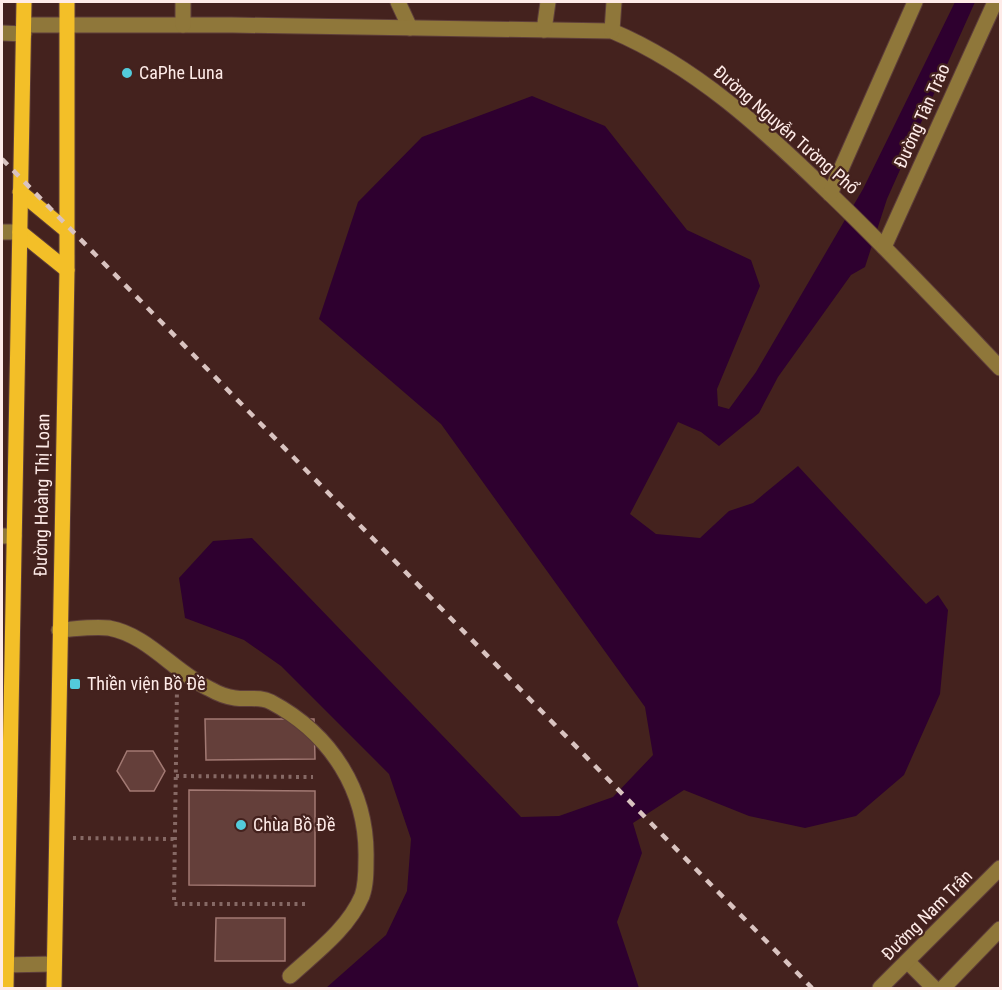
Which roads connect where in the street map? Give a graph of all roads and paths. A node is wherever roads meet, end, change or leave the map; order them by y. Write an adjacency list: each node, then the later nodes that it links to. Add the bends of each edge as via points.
1 (24, 2): 12 (main road, Đường Hoàng Thị Loan)
2 (67, 2): 9 (main road, Đường Hoàng Thị Loan)
3 (183, 2): 10 (street)
4 (398, 2): 11 (street)
5 (548, 2): 13 (street)
6 (614, 2): 14 (street)
7 (915, 2): 17 (street)
8 (995, 2): 21 (street, Đường Tân Trào)
9 (67, 25): 10 (street, Đường Nguyễn Tường Phổ); 12 (street, Đường Nguyễn Tường Phổ); 18 (main road, Đường Hoàng Thị Loan)
10 (183, 26): 11 (street, Đường Nguyễn Tường Phổ)
11 (410, 28): 13 (street, Đường Nguyễn Tường Phổ)
12 (24, 29): 15 (street, Đường Nguyễn Tường Phổ); 16 (main road, Đường Hoàng Thị Loan)
13 (544, 30): 14 (street, Đường Nguyễn Tường Phổ)
14 (612, 32): 17 (street, Đường Nguyễn Tường Phổ, via 642,44 696,78 738,110)
15 (2, 33)
16 (20, 192): 18 (main road); 20 (main road, Đường Hoàng Thị Loan)
17 (830, 194): 21 (street, Đường Nguyễn Tường Phổ)
18 (66, 230): 22 (main road, Đường Hoàng Thị Loan)
19 (2, 232): 20 (street)
20 (20, 232): 22 (main road); 24 (main road, Đường Hoàng Thị Loan)
21 (884, 247): 23 (street, Đường Nguyễn Tường Phổ)
22 (67, 270): 25 (main road, Đường Hoàng Thị Loan)
23 (1000, 368)
24 (8, 536): 36 (main road, Đường Hoàng Thị Loan)
25 (59, 630): 26 (street, via 121,631); 29 (main road, Đường Hoàng Thị Loan)
26 (177, 668): 27 (path); 37 (street, via 210,689 238,698 260,698 304,724 339,763 360,802 367,840 362,896 332,938)
27 (176, 776): 28 (path); 30 (path)
28 (313, 777)
29 (57, 838): 30 (path); 35 (main road, Đường Hoàng Thị Loan)
30 (175, 840): 32 (path, via 174,904)
31 (1000, 868): 34 (street, Đường Nam Trân)
32 (307, 904)
33 (1000, 929): 42 (street)
34 (908, 962): 40 (street, Đường Nam Trân); 41 (street)
35 (54, 964): 36 (street); 39 (main road, Đường Hoàng Thị Loan)
36 (4, 965): 38 (main road, Đường Hoàng Thị Loan)
37 (290, 976)
38 (6, 988)
39 (54, 988)
40 (880, 988)
41 (934, 988)
42 (943, 988)

